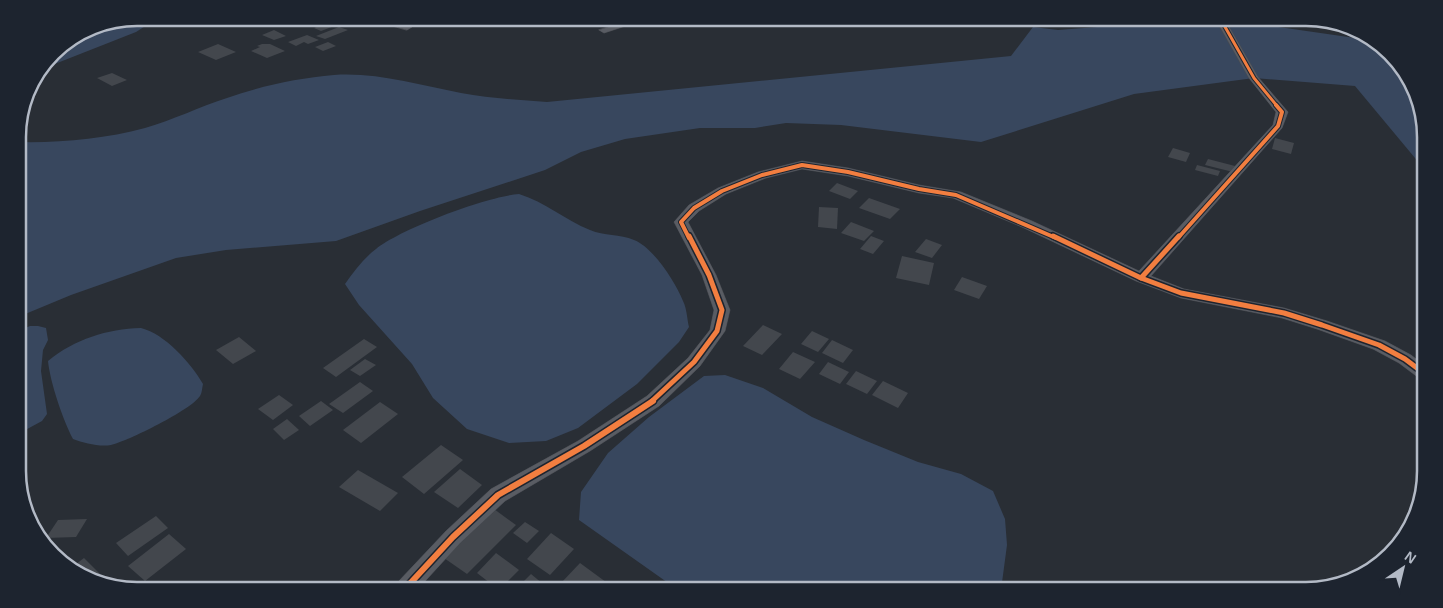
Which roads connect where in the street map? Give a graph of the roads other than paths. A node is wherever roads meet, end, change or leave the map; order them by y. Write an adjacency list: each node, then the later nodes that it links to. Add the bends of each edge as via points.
1 (403, 26): 4 (street)
2 (618, 26): 5 (street)
3 (1224, 26): 6 (street, via 1246,66 1282,112 1278,126)
4 (407, 27)
5 (604, 30)
6 (1141, 278): 7 (street, via 1181,294 1284,313 1322,325 1379,345); 8 (street, via 1027,224 956,195 848,172 802,166 722,191 694,208 681,222 709,275 722,310 717,331 694,362 653,401 498,495)
7 (1417, 368)
8 (411, 582)

